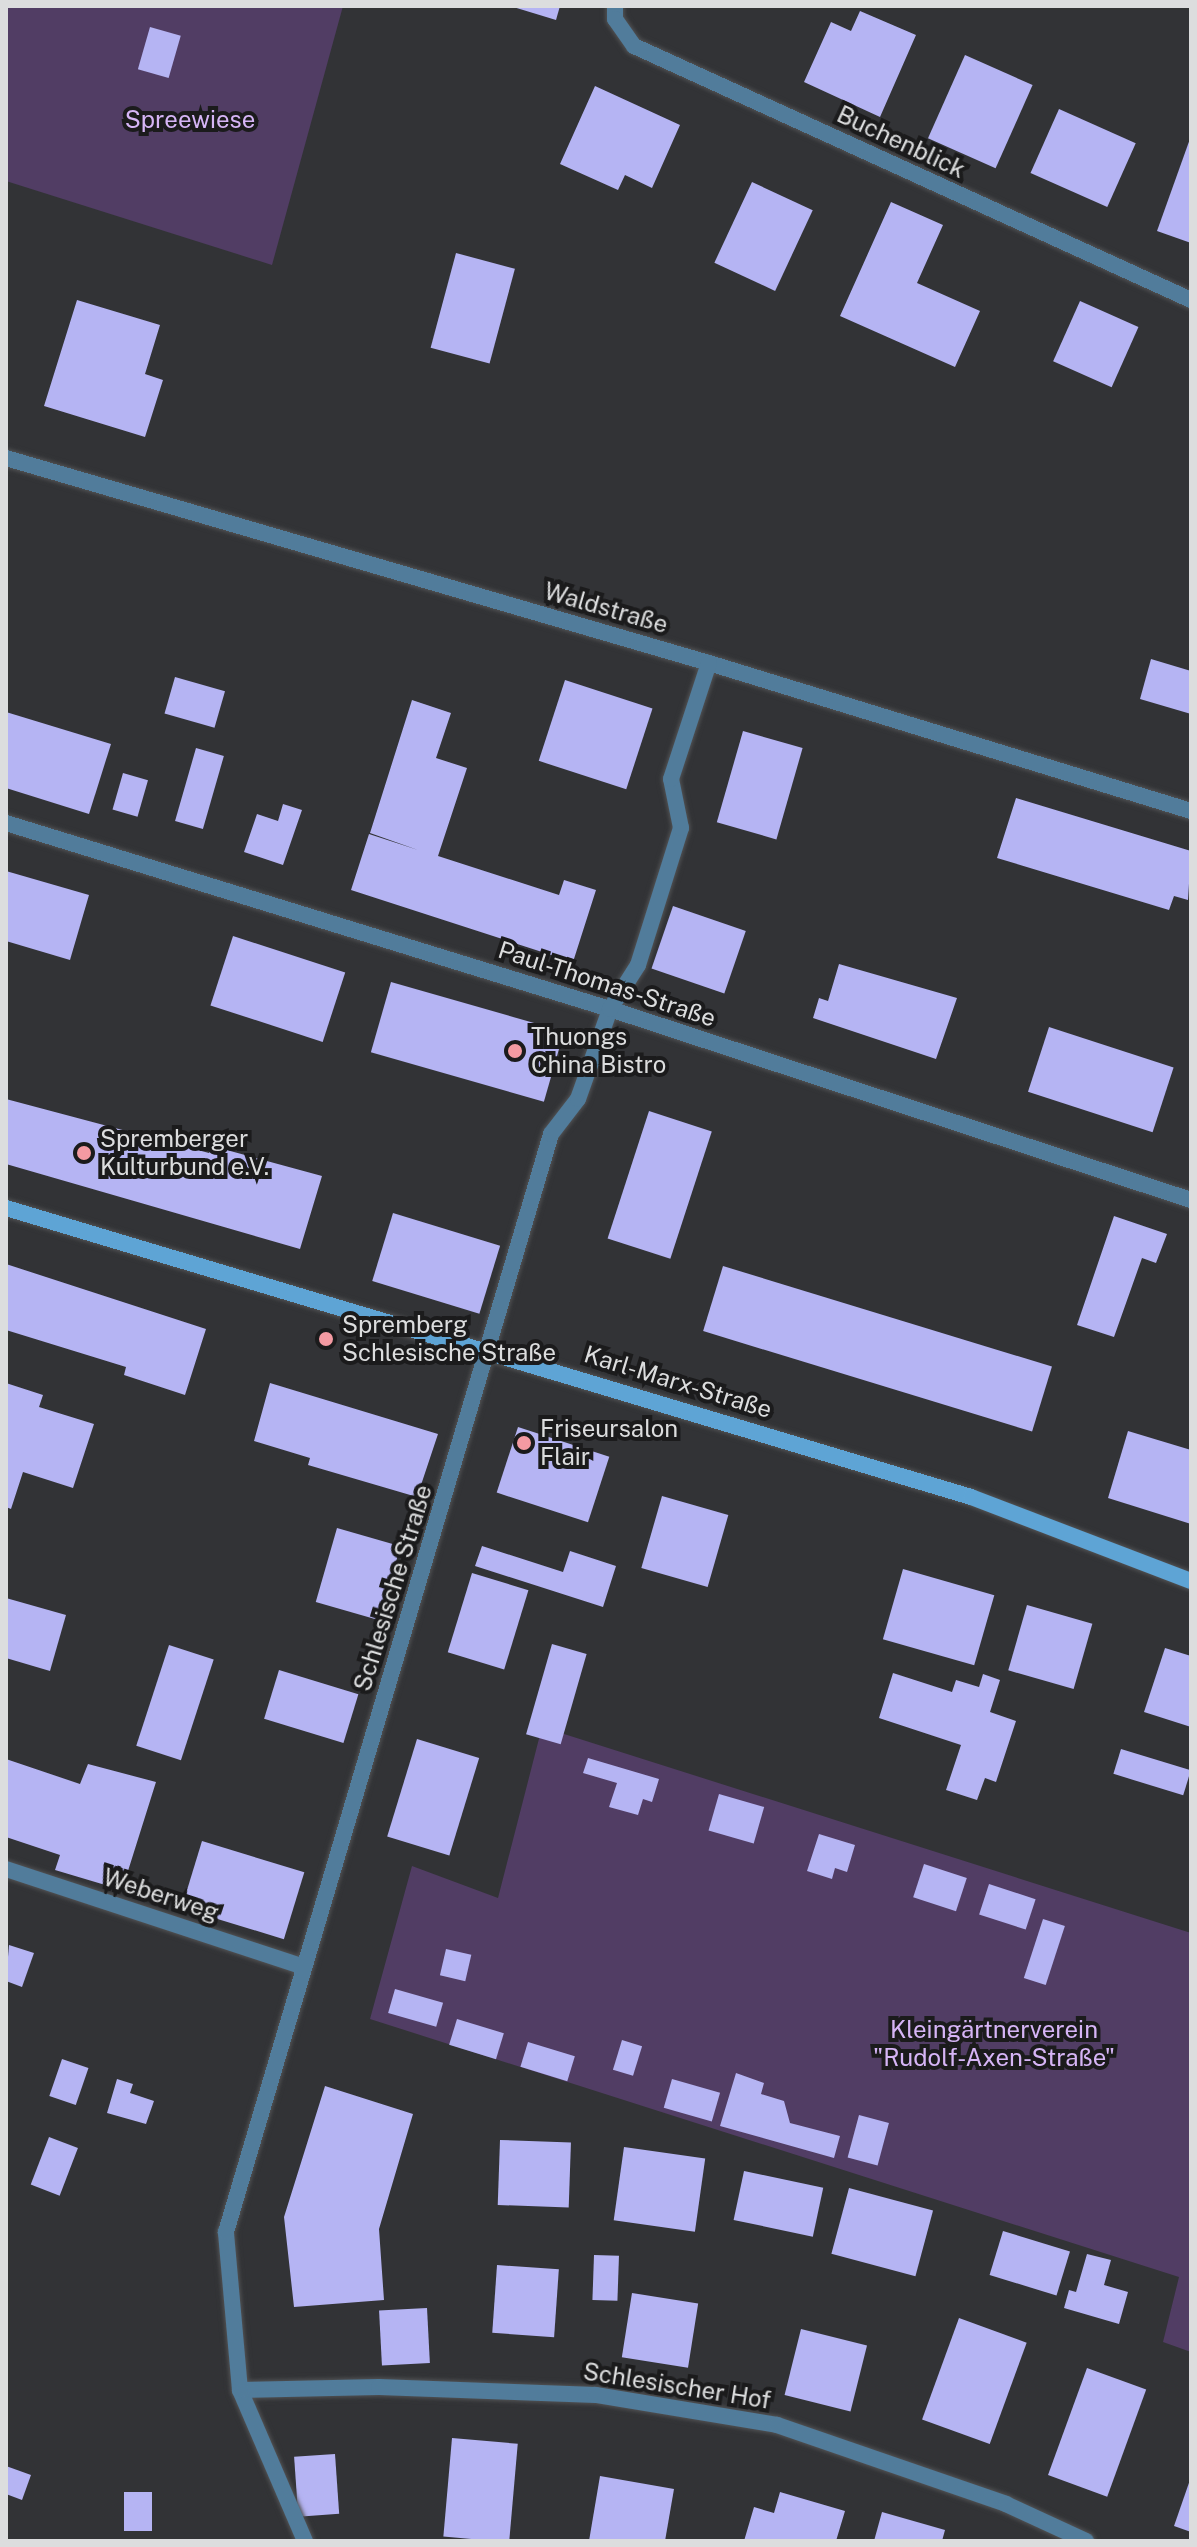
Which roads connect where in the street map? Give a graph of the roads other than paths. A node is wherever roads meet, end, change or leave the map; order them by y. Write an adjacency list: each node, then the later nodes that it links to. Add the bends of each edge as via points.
1 (615, 6): 2 (street, Buchenblick, via 615,19 634,46)
2 (1191, 300)
3 (6, 458): 4 (street, Waldstraße)
4 (709, 663): 5 (street, Waldstraße); 7 (street, Schlesische Straße, via 671,779 681,828 638,965)
5 (1191, 811)
6 (6, 823): 7 (street, Paul-Thomas-Straße)
7 (610, 1009): 8 (street, Paul-Thomas-Straße); 10 (street, Schlesische Straße, via 578,1099 551,1134)
8 (1191, 1200)
9 (6, 1208): 10 (main road, Karl-Marx-Straße)
10 (489, 1350): 11 (main road, Karl-Marx-Straße, via 971,1497); 13 (street, Schlesische Straße)
11 (1191, 1581)
12 (6, 1869): 13 (street, Weberweg)
13 (301, 1966): 14 (street, Schlesische Straße, via 226,2232)
14 (240, 2390): 15 (street, Schlesische Straße); 16 (street, Schlesischer Hof, via 379,2387 596,2395 777,2425 1006,2504)
15 (305, 2541)
16 (1086, 2541)

